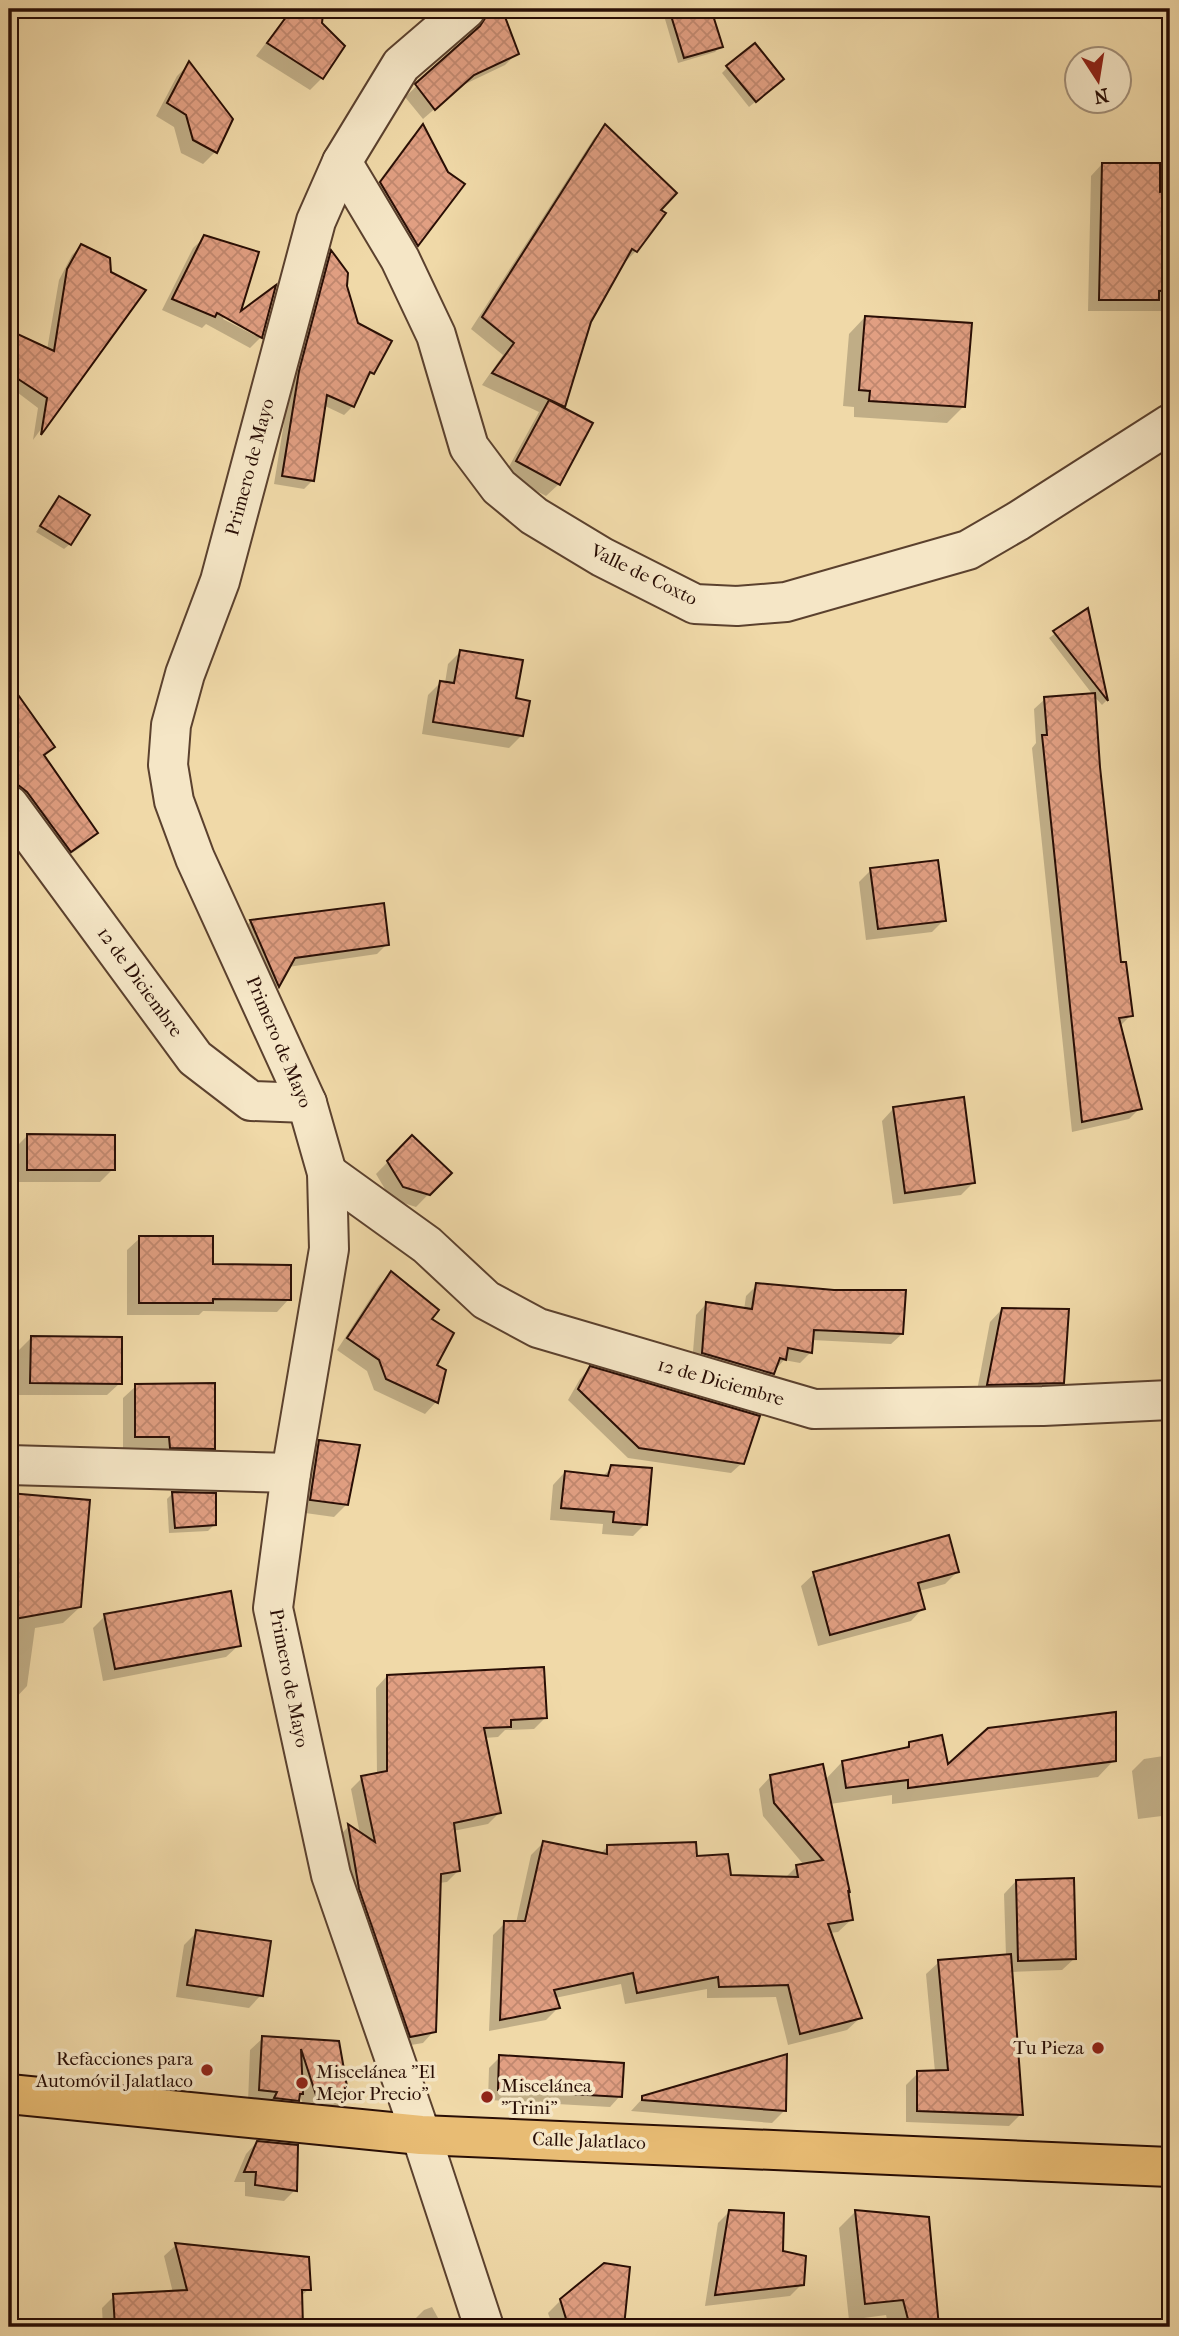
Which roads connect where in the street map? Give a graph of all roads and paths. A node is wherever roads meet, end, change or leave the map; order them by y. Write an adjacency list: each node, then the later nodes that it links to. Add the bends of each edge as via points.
1 (466, 9): 2 (street, Primero de Mayo, via 401,65)
2 (342, 162): 3 (street, Valle de Coxto, via 400,259 436,335 469,447 499,487 534,516 602,557 695,604 786,602 968,550); 5 (street, Primero de Mayo, via 316,221 220,581 174,712 168,765 174,801 195,858)
3 (1170, 424)
4 (9, 805): 5 (street, 12 de Diciembre, via 195,1058 251,1101)
5 (307, 1103): 6 (street, Primero de Mayo)
6 (327, 1173): 7 (street, 12 de Diciembre, via 427,1245 486,1300 538,1328 814,1409); 9 (street, Primero de Mayo, via 329,1249)
7 (1170, 1400)
8 (9, 1465): 9 (street)
9 (291, 1473): 11 (street, Primero de Mayo, via 272,1608 331,1875)
10 (9, 2094): 11 (main road, Calle Jalatlaco)
11 (421, 2135): 12 (main road, Calle Jalatlaco); 13 (street, Primero de Mayo)
12 (1170, 2166)
13 (484, 2327)

